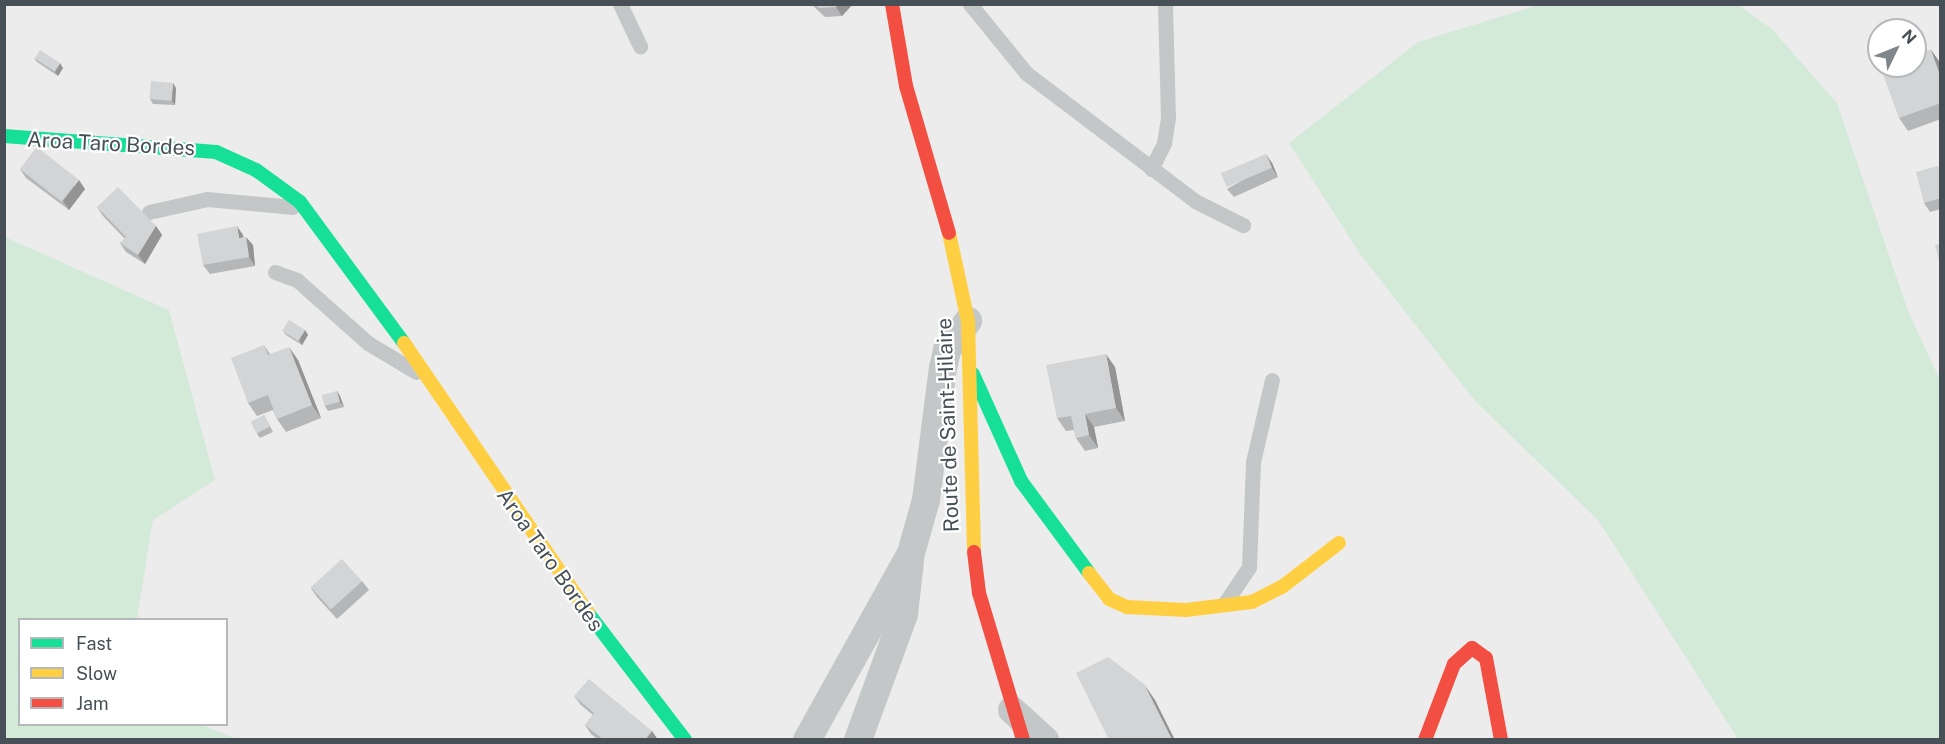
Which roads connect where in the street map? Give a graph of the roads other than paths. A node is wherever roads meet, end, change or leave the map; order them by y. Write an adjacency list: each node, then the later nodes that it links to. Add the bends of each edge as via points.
1 (620, 4): 5 (lane)
2 (892, 4): 12 (street, Route de Saint-Hilaire, via 906,86 945,213)
3 (970, 4): 7 (lane, via 1026,73)
4 (1165, 4): 7 (lane, via 1168,118 1164,143)
5 (640, 46)
6 (4, 136): 9 (street, Aroa Taro Bordes, via 216,152 256,170)
7 (1151, 169): 10 (lane, via 1195,201)
8 (149, 212): 9 (lane, via 207,199)
9 (308, 212): 14 (street, Aroa Taro Bordes, via 345,257)
10 (1243, 225)
11 (275, 272): 14 (lane, Aroa Taro Bordes, via 297,280 368,343)
12 (968, 321): 13 (street, Route de Saint-Hilaire); 17 (street, via 947,350 926,500)
13 (972, 373): 18 (street, via 1021,481 1109,599 1127,607); 19 (street, Route de Saint-Hilaire, via 970,524 979,593)
14 (422, 374): 20 (street, Aroa Taro Bordes, via 619,659)
15 (1272, 380): 18 (lane, via 1253,462 1249,567)
16 (1339, 543): 18 (street, via 1282,587 1252,602)
17 (911, 553): 21 (street); 22 (street, via 904,614)
18 (1221, 608)
19 (1012, 710): 23 (street, Route de Saint-Hilaire); 24 (street)
20 (685, 740)
21 (807, 740)
22 (858, 740)
23 (1023, 740)
24 (1045, 740)
25 (1425, 740): 26 (street, via 1454,664 1472,648 1486,658)
26 (1501, 740)

